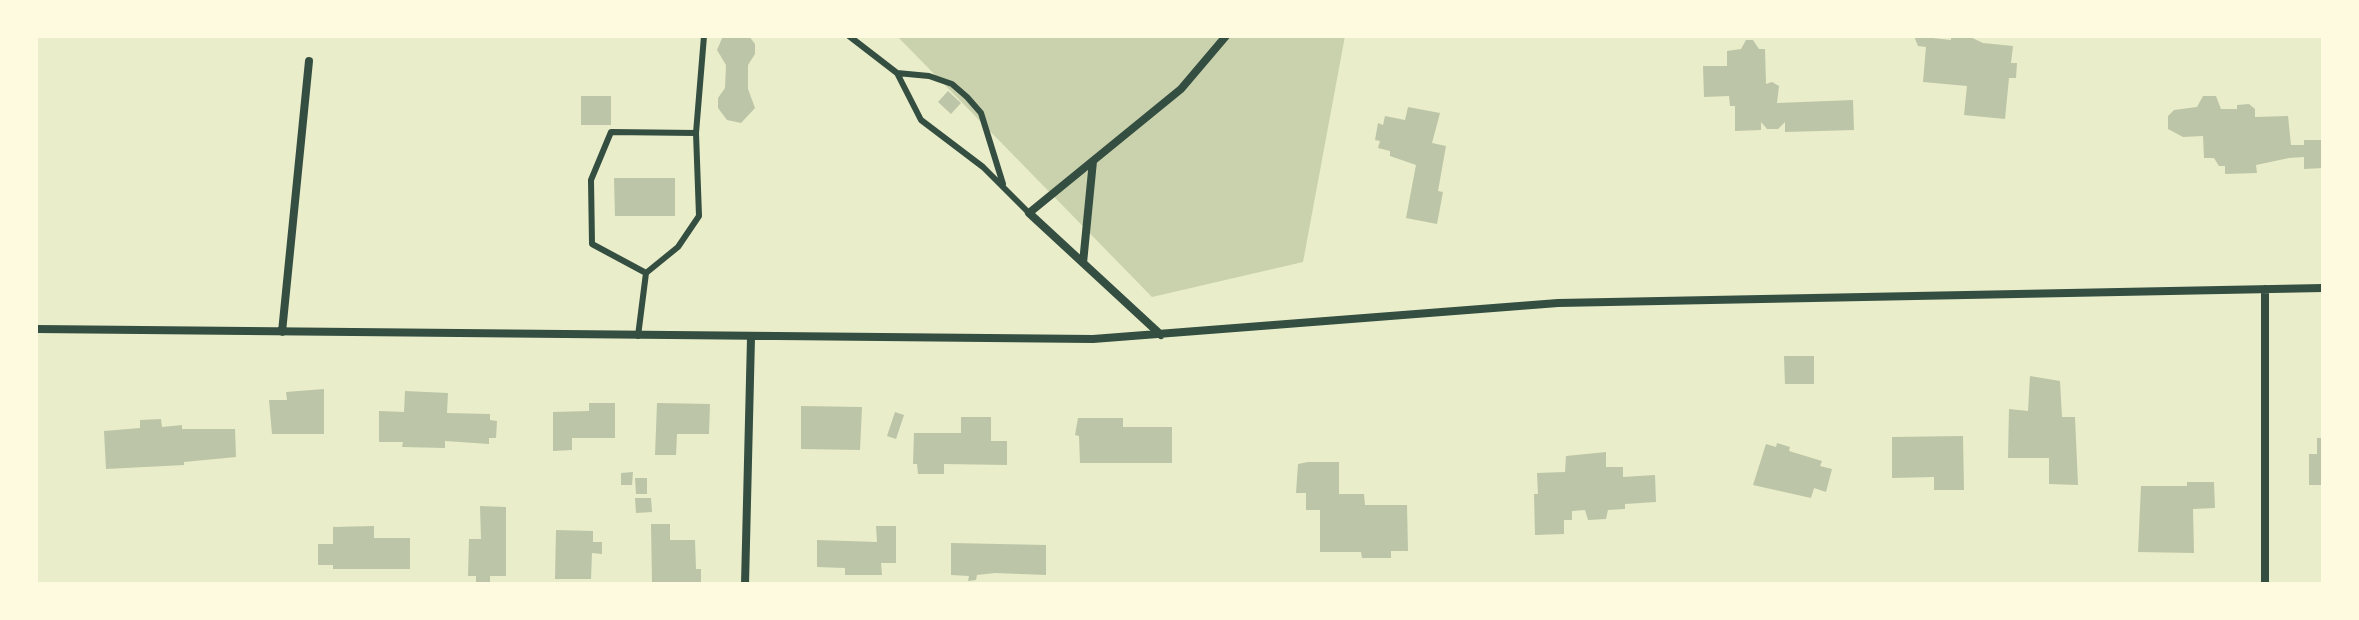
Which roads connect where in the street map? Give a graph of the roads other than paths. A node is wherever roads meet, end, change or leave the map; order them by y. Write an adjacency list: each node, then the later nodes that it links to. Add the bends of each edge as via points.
1 (704, 36): 6 (lane)
2 (849, 36): 5 (lane)
3 (1226, 36): 7 (street, via 1181,89)
4 (309, 61): 15 (street)
5 (897, 73): 8 (lane, via 921,120); 8 (lane, via 929,76 952,84 967,97 981,113)
6 (696, 133): 11 (lane, via 699,216 678,247); 11 (lane, via 611,132 591,180 592,244)
7 (1093, 161): 9 (street); 10 (street)
8 (1004, 186): 9 (lane)
9 (1029, 213): 10 (street)
10 (1083, 263): 16 (street)
11 (646, 273): 17 (lane)
12 (2323, 288): 13 (street)
13 (2265, 289): 16 (street, via 1558,303); 20 (street)
14 (36, 329): 15 (street)
15 (282, 332): 17 (street)
16 (1161, 335): 18 (street)
17 (638, 336): 18 (street)
18 (751, 338): 19 (street)
19 (745, 584)
20 (2265, 584)

